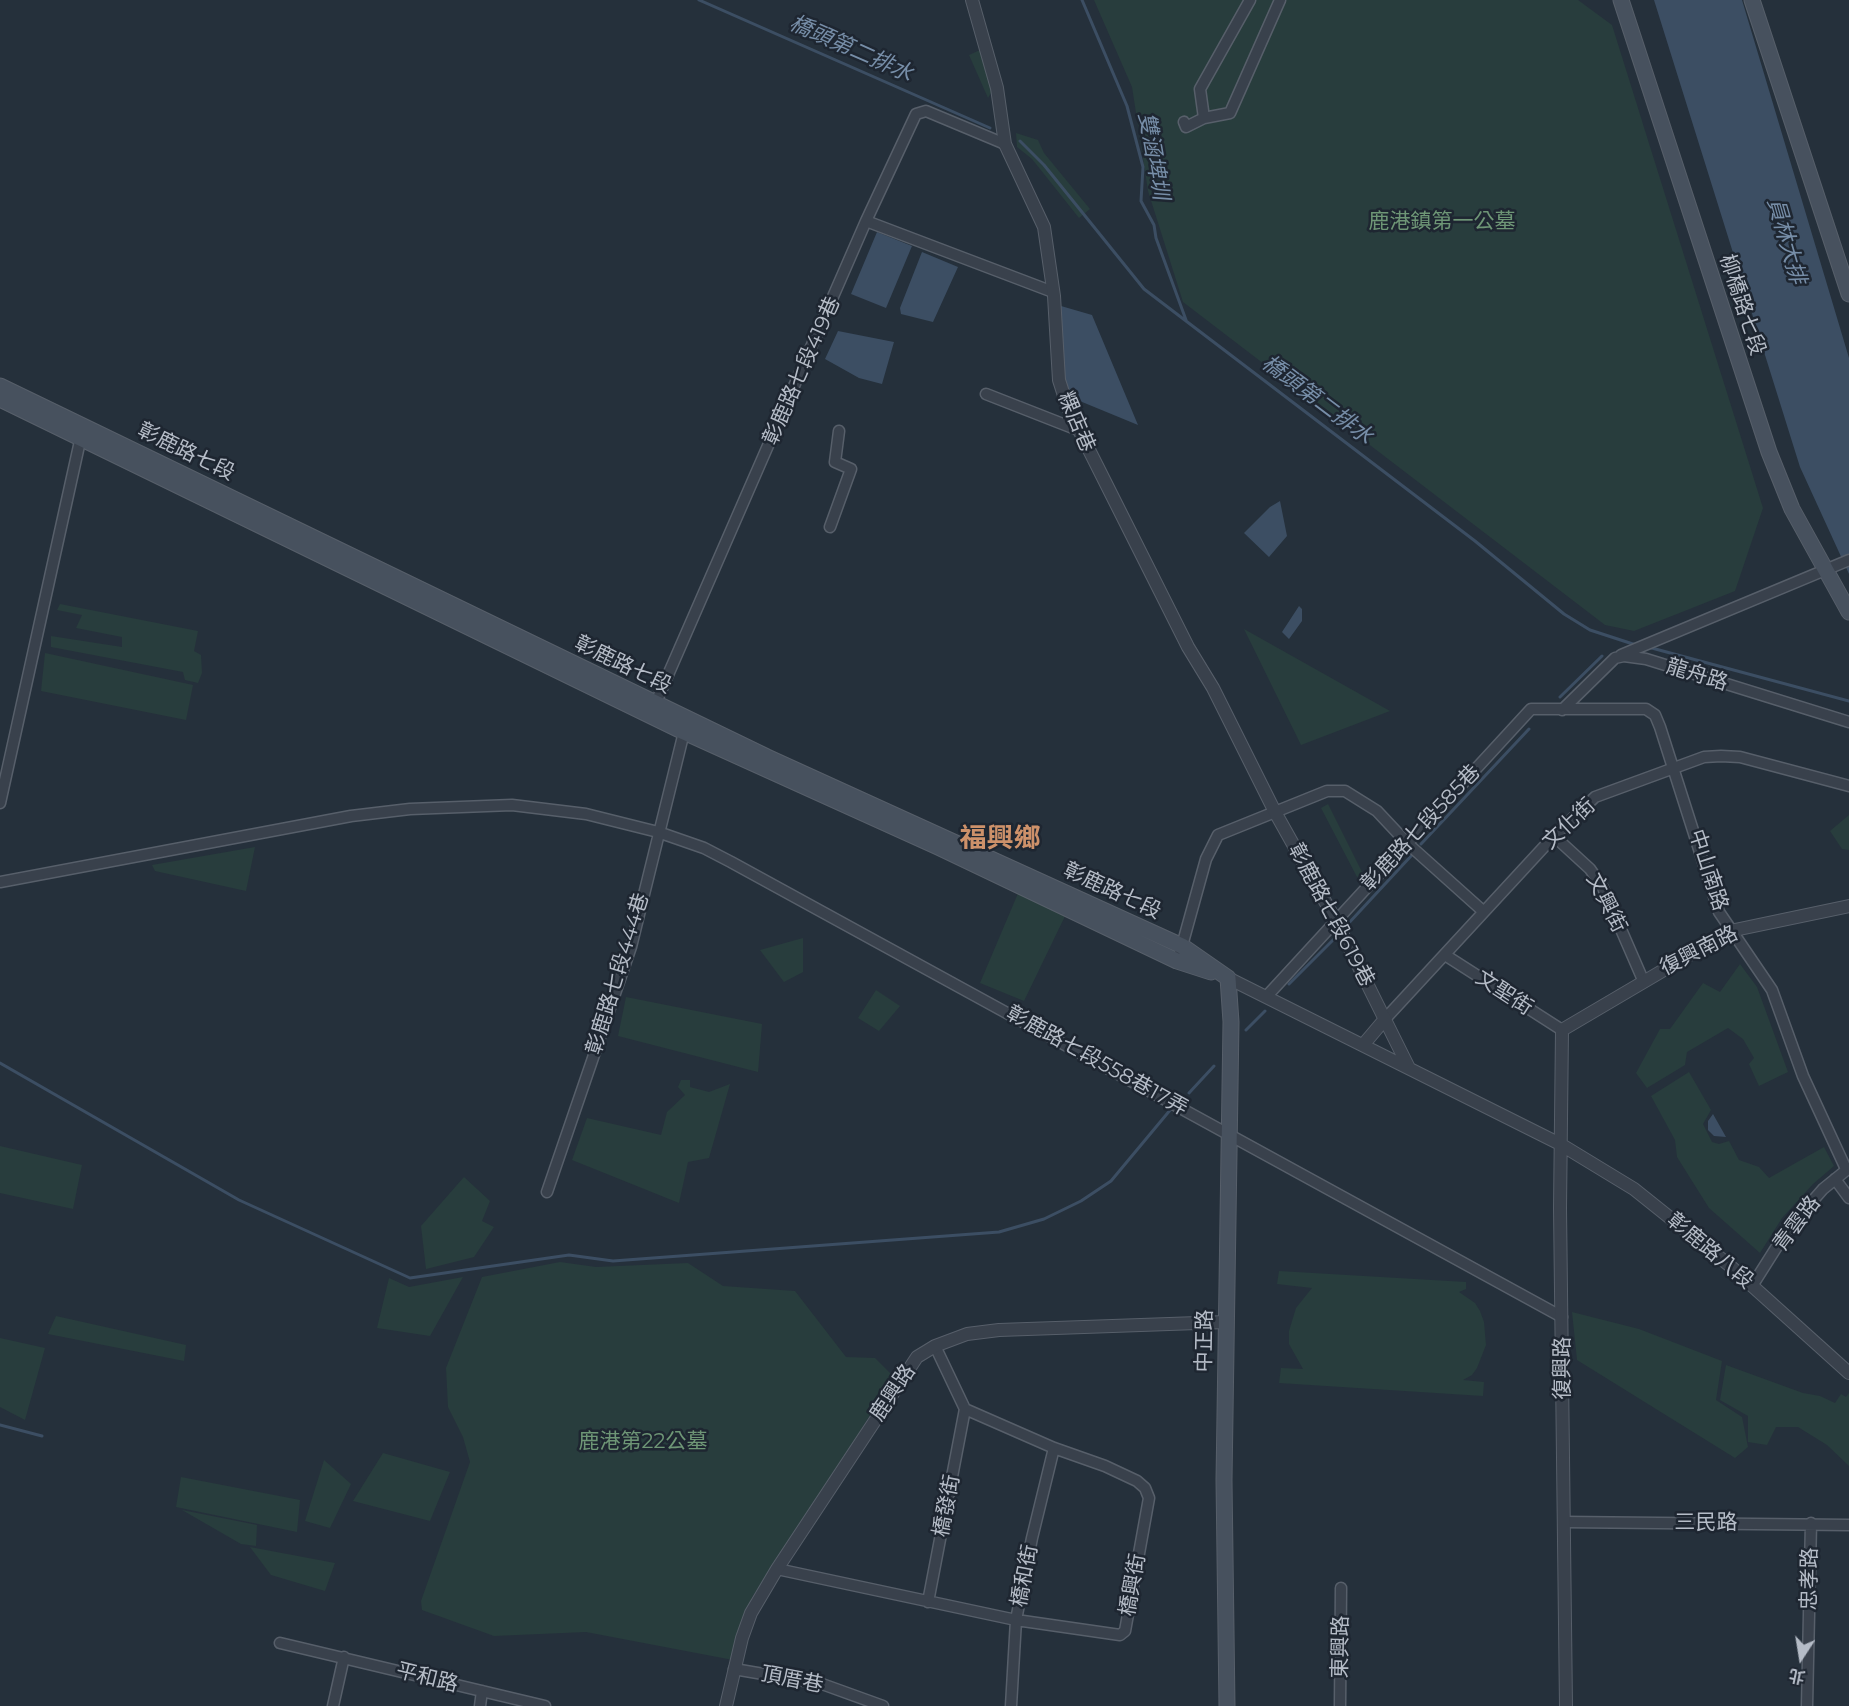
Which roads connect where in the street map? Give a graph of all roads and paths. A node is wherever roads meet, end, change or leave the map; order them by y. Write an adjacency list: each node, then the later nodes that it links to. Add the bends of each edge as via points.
1 (972, 0): 8 (street, 粿店巷, via 997,88)
2 (1250, 0): 6 (street, via 1200,89)
3 (1280, 0): 6 (street, via 1230,113)
4 (1621, 0): 20 (main road, 柳橋路七段, via 1765,441 1792,509)
5 (1752, 0): 11 (main road)
6 (1204, 118): 7 (street)
7 (1186, 127)
8 (1005, 144): 9 (street, 彰鹿路七段419巷, via 926,111 916,114); 10 (street, 粿店巷, via 1044,228)
9 (866, 221): 10 (street); 23 (street, 彰鹿路七段419巷)
10 (1053, 292): 15 (street, 粿店巷, via 1059,380)
11 (1849, 294)
12 (0, 386): 17 (main road, 彰鹿路七段)
13 (986, 394): 15 (street)
14 (0, 399): 17 (main road, 彰鹿路七段)
15 (1078, 430): 30 (street, 粿店巷)
16 (839, 431): 18 (street, via 835,462 851,469)
17 (83, 432): 23 (main road, 彰鹿路七段); 29 (street)
18 (830, 527)
19 (1849, 561): 20 (street)
20 (1828, 567): 21 (main road, 柳橋路七段); 22 (street)
21 (1849, 612)
22 (1615, 658): 24 (street); 25 (street, 龍舟路, via 1646,659)
23 (652, 710): 26 (main road, 彰鹿路七段)
24 (1562, 710): 27 (street, 中山南路, via 1646,709 1655,715); 33 (street, 彰鹿路七段585巷, via 1531,709)
25 (1849, 722)
26 (685, 725): 31 (street, 彰鹿路七段444巷); 39 (main road, 彰鹿路七段); 41 (main road, 彰鹿路七段)
27 (1675, 766): 28 (street, 文化街, via 1704,757 1740,757); 32 (street, 文化街, via 1595,797); 38 (street, 中山南路, via 1719,912)
28 (1849, 786)
29 (0, 803)
30 (1275, 812): 33 (street, via 1327,791 1345,791 1377,811); 37 (street, 彰鹿路七段619巷); 39 (street, via 1218,835 1210,848)
31 (658, 832): 34 (street, 彰鹿路七段558巷17弄, via 586,814 532,807 422,808 351,816); 49 (street, 彰鹿路七段558巷17弄, via 731,861); 53 (street, 彰鹿路七段444巷, via 631,947)
32 (1554, 836): 36 (street, 文化街); 43 (street, 文興街, via 1590,869 1603,888)
33 (1407, 843): 36 (street); 37 (street, 彰鹿路七段585巷)
34 (0, 882)
35 (1849, 906): 38 (street, 復興南路)
36 (1484, 912): 40 (street, 文化街)
37 (1336, 921): 44 (street, 彰鹿路七段585巷); 45 (street, 彰鹿路七段619巷)
38 (1730, 931): 43 (street, 復興南路); 51 (street, 中山南路, via 1772,990 1803,1076)
39 (1182, 946): 41 (street); 42 (main road, 彰鹿路七段)
40 (1445, 955): 45 (street, 文化街); 46 (street, 文聖街)
41 (1177, 961): 42 (main road, 彰鹿路七段)
42 (1228, 978): 44 (street, 彰鹿路七段); 49 (main road, 中正路)
43 (1643, 980): 46 (street, 復興南路)
44 (1266, 997): 47 (street, 彰鹿路七段)
45 (1385, 1019): 47 (street, 文化街); 48 (street, 彰鹿路七段619巷)
46 (1562, 1030): 50 (street, 復興路)
47 (1363, 1045): 48 (street, 彰鹿路七段)
48 (1409, 1068): 50 (street, 彰鹿路七段)
49 (1229, 1133): 56 (street, 彰鹿路七段558巷17弄); 57 (main road, 中正路)
50 (1560, 1144): 55 (street, 彰鹿路八段, via 1655,1203); 56 (street, 復興路)
51 (1848, 1169): 52 (street, 青雲路)
52 (1835, 1179): 54 (street); 55 (street, 青雲路, via 1788,1229)
53 (547, 1192)
54 (1849, 1198)
55 (1752, 1286): 59 (street, 彰鹿路八段)
56 (1562, 1317): 62 (street, 復興路)
57 (1226, 1322): 58 (street, 鹿興路, via 999,1330 967,1334); 79 (main road, 中正路)
58 (935, 1346): 60 (street); 65 (street, 鹿興路, via 918,1357 902,1378)
59 (1849, 1372)
60 (965, 1409): 61 (street, 橋興街); 67 (street, 橋發街)
61 (1054, 1448): 68 (street, 橋和街); 68 (street, 橋興街, via 1137,1481 1149,1498 1125,1631 1120,1635)
62 (1563, 1522): 63 (street, 三民路); 81 (street, 復興路)
63 (1811, 1523): 64 (street, 三民路); 82 (street, 忠孝路)
64 (1849, 1525)
65 (777, 1569): 67 (street, 橋興街); 71 (street, 鹿興路, via 751,1613)
66 (1341, 1588): 80 (street, 東興路)
67 (928, 1602): 68 (street, 橋興街)
68 (1016, 1620): 78 (street, 橋和街)
69 (280, 1643): 70 (street, 平和路)
70 (344, 1658): 72 (street, 平和路); 73 (street)
71 (734, 1669): 76 (street, 鹿興路); 77 (street, 頂厝巷, via 822,1684)
72 (482, 1691): 74 (street); 75 (street, 平和路)
73 (333, 1706)
74 (480, 1706)
75 (545, 1706)
76 (726, 1706)
77 (883, 1706)
78 (1011, 1706)
79 (1227, 1706)
80 (1340, 1706)
81 (1566, 1706)
82 (1807, 1706)

